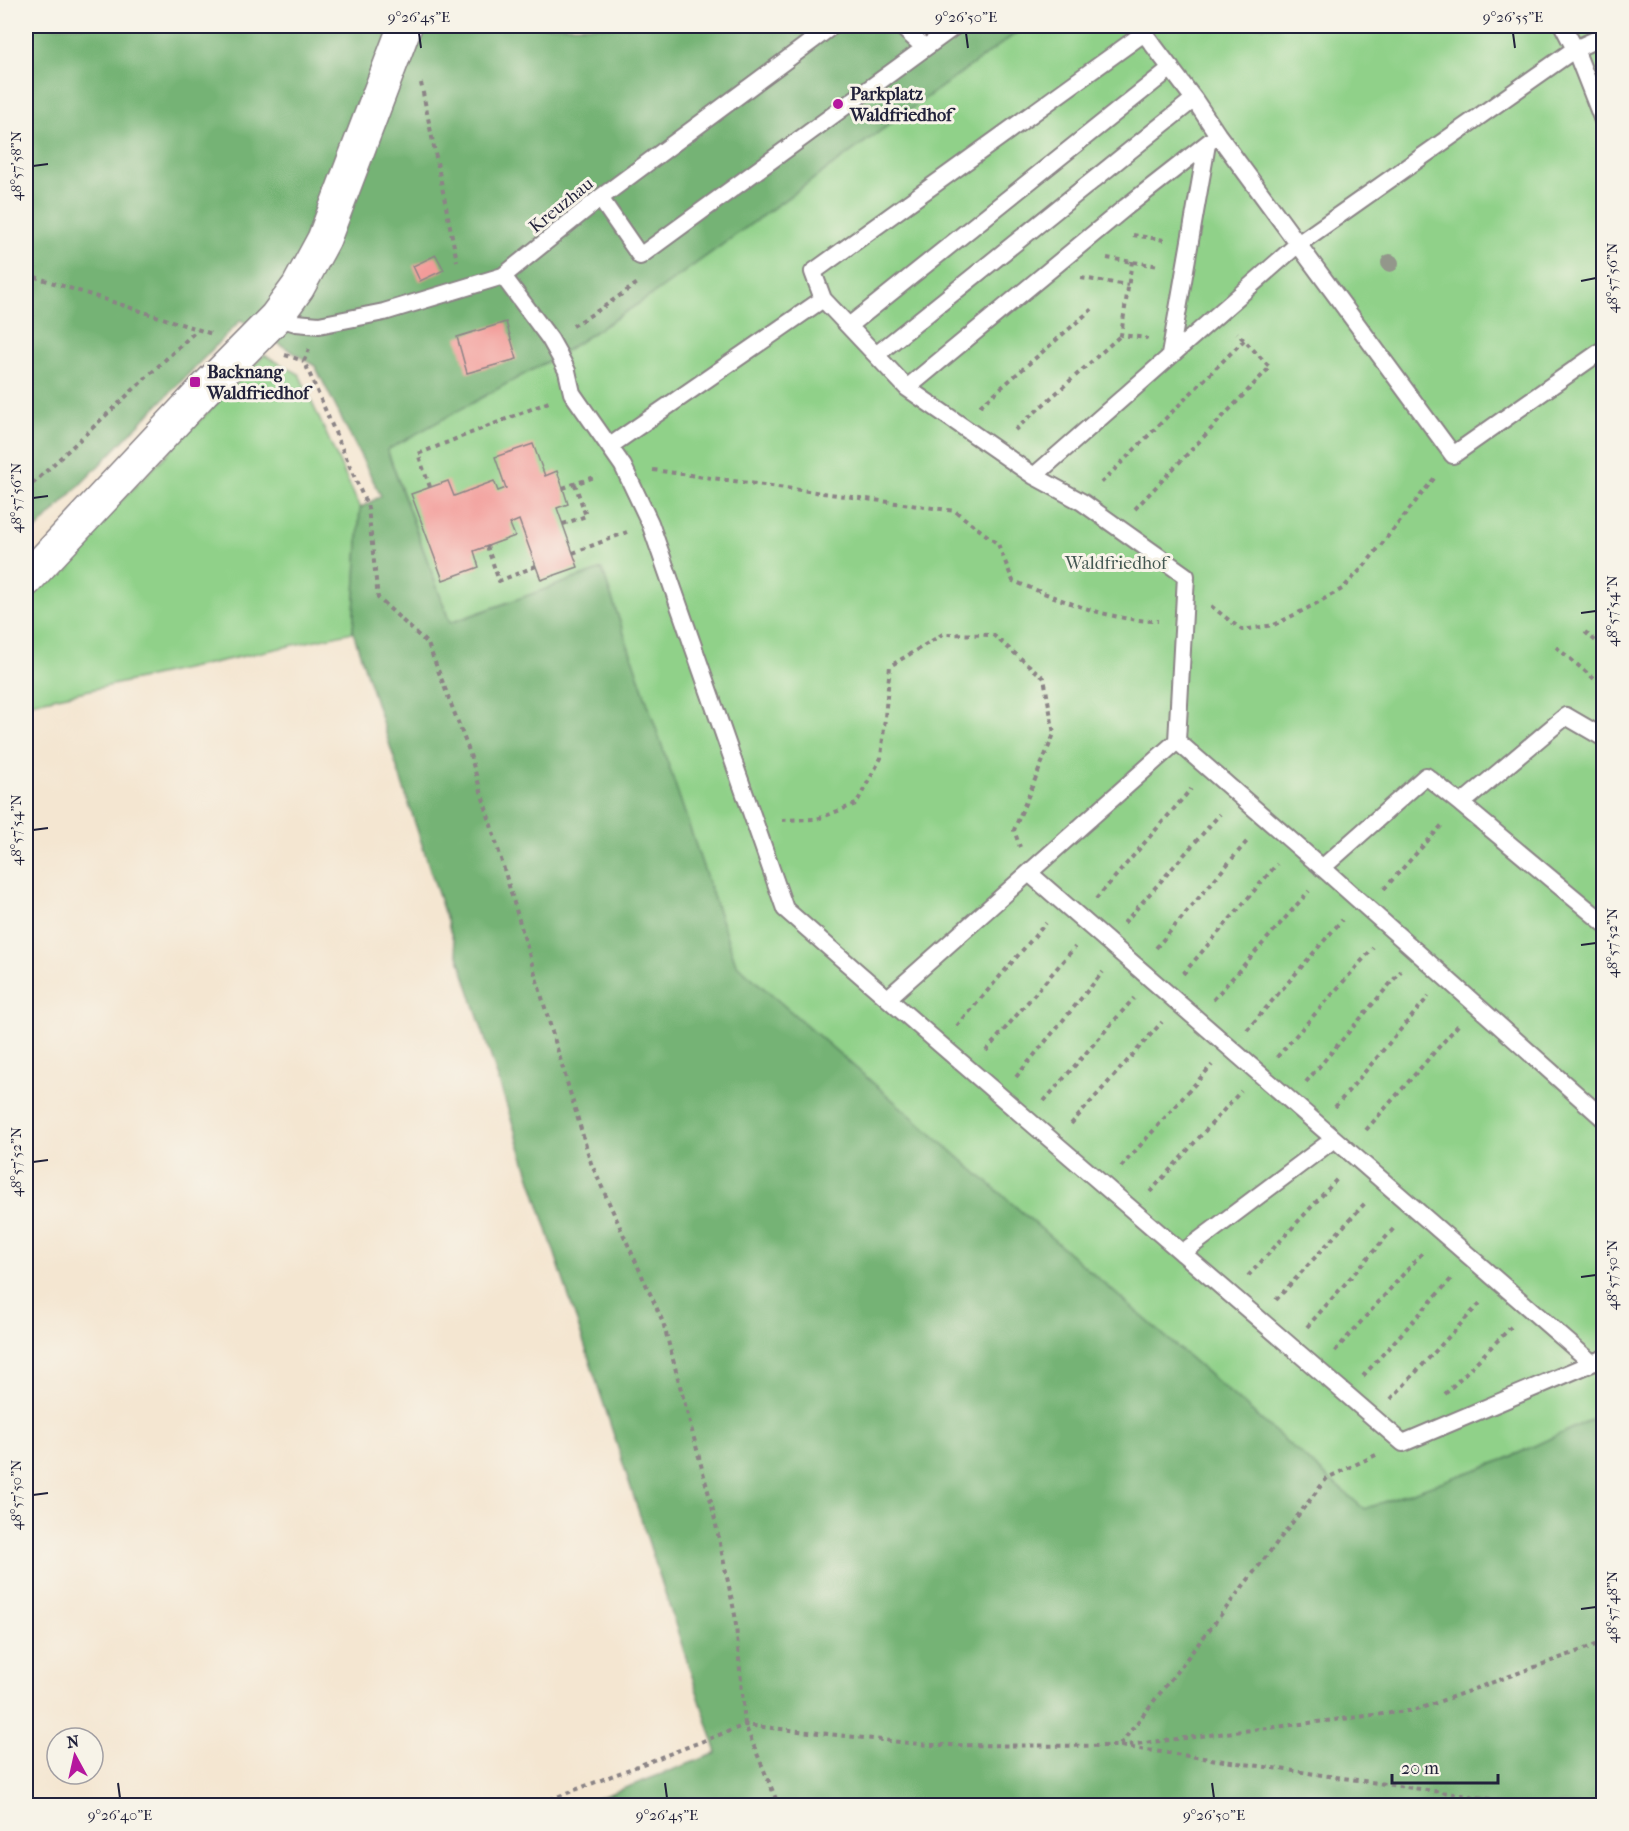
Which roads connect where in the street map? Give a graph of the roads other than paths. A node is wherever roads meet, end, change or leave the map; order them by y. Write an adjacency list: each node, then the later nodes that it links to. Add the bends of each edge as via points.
1 (405, 26): 18 (street, via 324,239 298,287)
2 (832, 26): 14 (lane, Kreuzhau)
3 (901, 26): 8 (lane)
4 (955, 26): 8 (lane)
5 (1563, 26): 9 (lane)
6 (1145, 29): 10 (lane); 17 (lane, via 813,272)
7 (1604, 36): 9 (lane)
8 (924, 47): 14 (lane, via 668,228 640,256)
9 (1575, 49): 12 (lane); 15 (lane)
10 (1171, 68): 11 (lane); 19 (lane)
11 (1194, 99): 13 (lane); 21 (lane)
12 (1604, 123)
13 (1213, 140): 15 (lane); 22 (lane, via 1189,244); 23 (lane)
14 (604, 205): 16 (lane, Kreuzhau)
15 (1298, 244): 20 (lane, via 1453,455); 22 (lane)
16 (503, 276): 18 (lane, Kreuzhau, via 384,312 319,326); 24 (lane, via 550,339 567,371 572,393)
17 (823, 299): 19 (lane); 24 (lane)
18 (276, 317): 26 (street)
19 (849, 326): 21 (lane)
20 (1604, 349)
21 (876, 355): 23 (lane)
22 (1170, 355): 25 (lane)
23 (907, 388): 25 (lane)
24 (609, 446): 33 (lane, via 650,523 785,909)
25 (1034, 476): 28 (lane, via 1082,502 1186,576)
26 (26, 580)
27 (1603, 737): 29 (lane, via 1566,716)
28 (1177, 741): 30 (lane); 31 (lane)
29 (1461, 804): 30 (lane, via 1426,776); 32 (lane)
30 (1324, 869): 34 (lane)
31 (1029, 873): 33 (lane); 35 (lane)
32 (1604, 923)
33 (888, 998): 36 (lane)
34 (1604, 1119)
35 (1334, 1139): 36 (lane); 37 (lane, via 1529,1308)
36 (1182, 1253): 37 (lane, via 1403,1443)
37 (1598, 1360)

